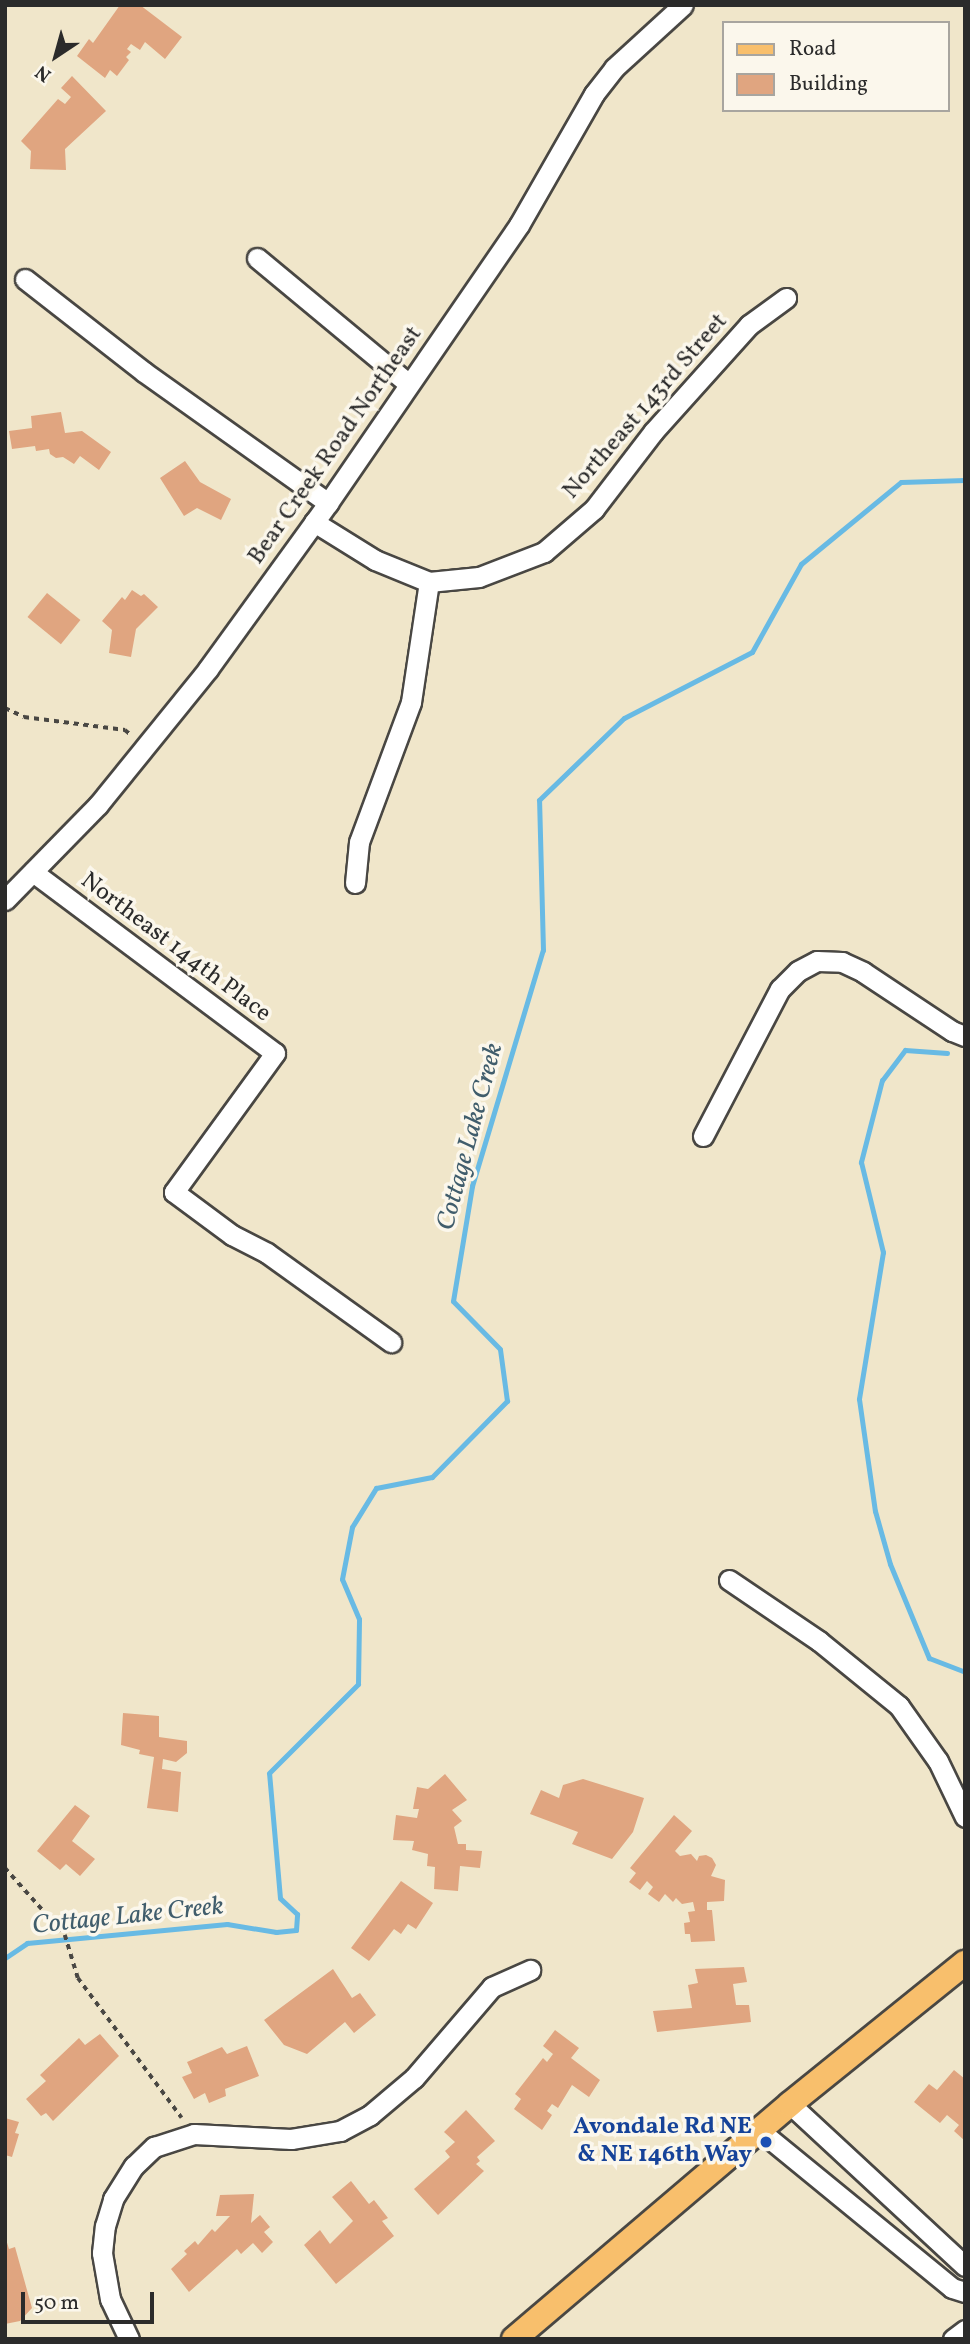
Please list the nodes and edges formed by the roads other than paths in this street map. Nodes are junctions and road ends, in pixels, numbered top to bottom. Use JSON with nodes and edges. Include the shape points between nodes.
{"nodes":[{"id":1,"x":683,"y":5,"type":"edge"},
{"id":2,"x":257,"y":258,"type":"dead end"},
{"id":3,"x":25,"y":279,"type":"dead end"},
{"id":4,"x":786,"y":298,"type":"dead end"},
{"id":5,"x":409,"y":384,"type":"junction"},
{"id":6,"x":328,"y":503,"type":"junction"},
{"id":7,"x":314,"y":522,"type":"junction"},
{"id":8,"x":429,"y":582,"type":"junction"},
{"id":9,"x":33,"y":872,"type":"junction"},
{"id":10,"x":355,"y":883,"type":"dead end"},
{"id":11,"x":5,"y":900,"type":"edge"},
{"id":12,"x":965,"y":1036,"type":"edge"},
{"id":13,"x":703,"y":1136,"type":"dead end"},
{"id":14,"x":391,"y":1342,"type":"dead end"},
{"id":15,"x":729,"y":1580,"type":"dead end"},
{"id":16,"x":965,"y":1817,"type":"edge"},
{"id":17,"x":965,"y":1963,"type":"edge"},
{"id":18,"x":530,"y":1970,"type":"dead end"},
{"id":19,"x":790,"y":2104,"type":"junction"},
{"id":20,"x":760,"y":2130,"type":"junction"},
{"id":21,"x":965,"y":2266,"type":"edge"},
{"id":22,"x":965,"y":2292,"type":"edge"},
{"id":23,"x":965,"y":2330,"type":"edge"},
{"id":24,"x":129,"y":2339,"type":"edge"},
{"id":25,"x":514,"y":2339,"type":"edge"},
{"id":26,"x":953,"y":2339,"type":"edge"}],
"edges":[{"from":1,"to":5,"type":"street","name":"Bear Creek Road Northeast","via":[[614,68],[594,94],[519,225]]},
{"from":2,"to":5,"type":"street"},
{"from":3,"to":6,"type":"street","via":[[148,375]]},
{"from":4,"to":8,"type":"street","name":"Northeast 143rd Street","via":[[749,325],[653,432],[594,509],[544,552],[479,577]]},
{"from":5,"to":6,"type":"street","name":"Bear Creek Road Northeast"},
{"from":6,"to":7,"type":"street","name":"Bear Creek Road Northeast"},
{"from":7,"to":8,"type":"street","name":"Northeast 143rd Street","via":[[375,560]]},
{"from":7,"to":9,"type":"street","name":"Bear Creek Road Northeast","via":[[146,748]]},
{"from":8,"to":10,"type":"street","via":[[411,702],[359,842]]},
{"from":9,"to":11,"type":"street","name":"Bear Creek Road Northeast"},
{"from":9,"to":14,"type":"street","name":"Northeast 144th Place","via":[[275,1053],[174,1192]]},
{"from":12,"to":13,"type":"street","via":[[863,972],[842,962],[817,961],[797,971],[779,989]]},
{"from":15,"to":16,"type":"street","via":[[819,1642],[899,1706],[938,1761]]},
{"from":17,"to":19,"type":"main road"},
{"from":18,"to":24,"type":"street","via":[[492,1987],[414,2078],[369,2115],[340,2131],[291,2139],[194,2134],[154,2147],[134,2166],[113,2199],[105,2226],[102,2253],[110,2299]]},
{"from":19,"to":20,"type":"main road"},
{"from":19,"to":21,"type":"street"},
{"from":20,"to":22,"type":"street","via":[[952,2288]]},
{"from":20,"to":25,"type":"main road"},
{"from":23,"to":26,"type":"street"}]}
